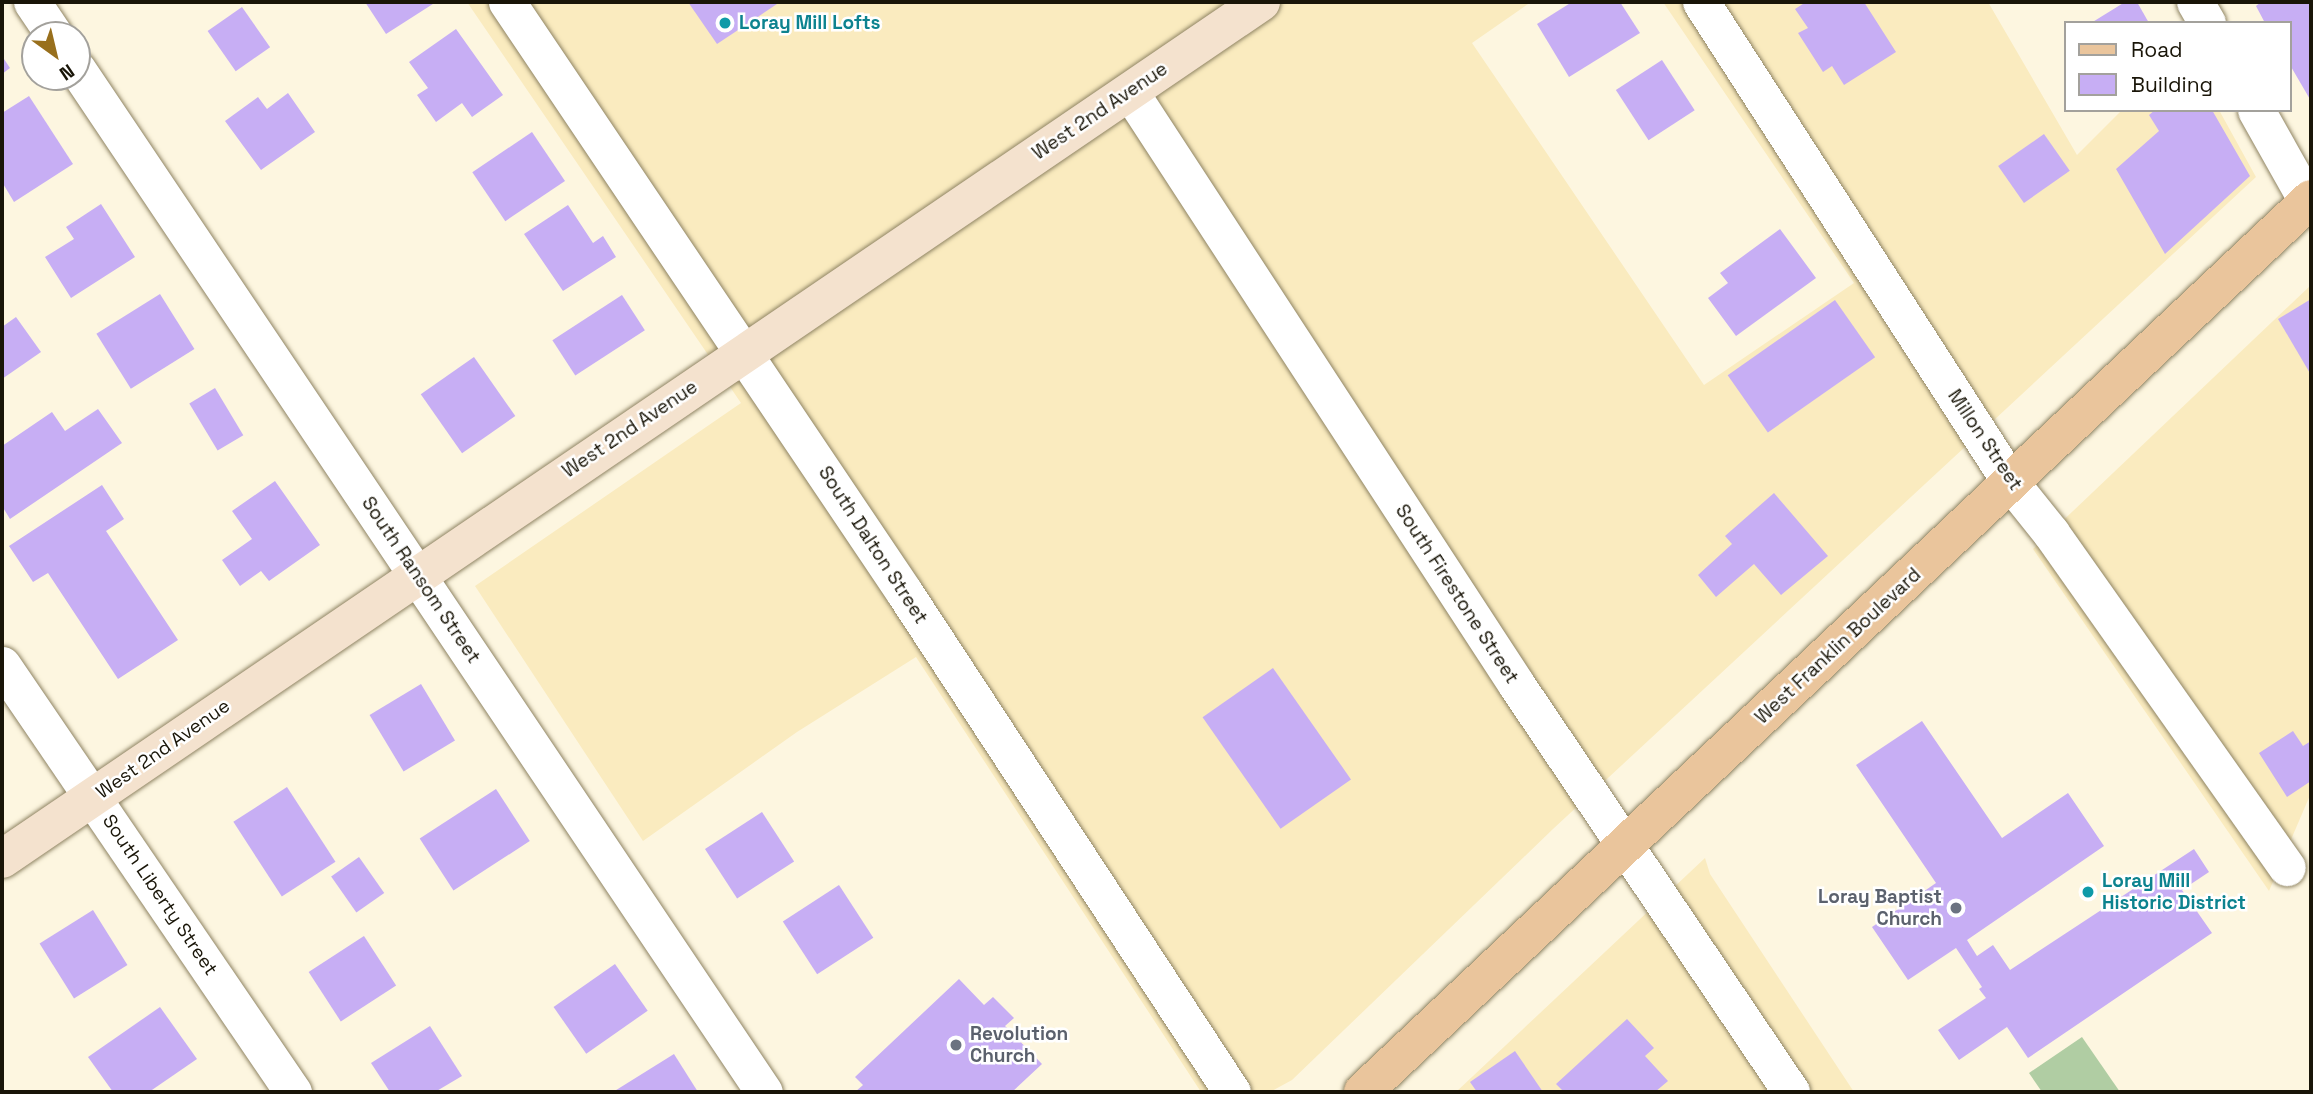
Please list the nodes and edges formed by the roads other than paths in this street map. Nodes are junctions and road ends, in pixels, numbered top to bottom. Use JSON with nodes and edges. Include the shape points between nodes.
{"nodes":[{"id":1,"x":32,"y":2,"type":"edge"},
{"id":2,"x":507,"y":2,"type":"edge"},
{"id":3,"x":1261,"y":2,"type":"edge"},
{"id":4,"x":1701,"y":2,"type":"edge"},
{"id":5,"x":2195,"y":2,"type":"edge"},
{"id":6,"x":45,"y":21,"type":"edge"},
{"id":7,"x":2206,"y":21,"type":"edge"},
{"id":8,"x":91,"y":90,"type":"edge"},
{"id":9,"x":1130,"y":92,"type":"junction"},
{"id":10,"x":2257,"y":112,"type":"edge"},
{"id":11,"x":2310,"y":203,"type":"edge"},
{"id":12,"x":744,"y":351,"type":"junction"},
{"id":13,"x":2011,"y":483,"type":"junction"},
{"id":14,"x":417,"y":574,"type":"junction"},
{"id":15,"x":2,"y":665,"type":"edge"},
{"id":16,"x":94,"y":796,"type":"junction"},
{"id":17,"x":1624,"y":845,"type":"junction"},
{"id":18,"x":2,"y":859,"type":"edge"},
{"id":19,"x":2287,"y":867,"type":"dead end"},
{"id":20,"x":293,"y":1092,"type":"edge"},
{"id":21,"x":764,"y":1092,"type":"edge"},
{"id":22,"x":1232,"y":1092,"type":"edge"},
{"id":23,"x":1363,"y":1092,"type":"edge"},
{"id":24,"x":1791,"y":1092,"type":"edge"}],
"edges":[{"from":1,"to":6,"type":"street"},
{"from":2,"to":12,"type":"street","name":"South Dalton Street"},
{"from":3,"to":9,"type":"street","name":"West 2nd Avenue"},
{"from":4,"to":13,"type":"street","name":"Millon Street"},
{"from":5,"to":7,"type":"street"},
{"from":8,"to":14,"type":"street","name":"South Ransom Street"},
{"from":9,"to":12,"type":"street","name":"West 2nd Avenue"},
{"from":9,"to":17,"type":"street","name":"South Firestone Street"},
{"from":10,"to":11,"type":"street"},
{"from":11,"to":13,"type":"main road","name":"West Franklin Boulevard"},
{"from":12,"to":14,"type":"street","name":"West 2nd Avenue"},
{"from":12,"to":22,"type":"street","name":"South Dalton Street"},
{"from":13,"to":17,"type":"main road","name":"West Franklin Boulevard"},
{"from":13,"to":19,"type":"street","name":"Millon Street"},
{"from":14,"to":16,"type":"street","name":"West 2nd Avenue"},
{"from":14,"to":21,"type":"street","name":"South Ransom Street"},
{"from":15,"to":16,"type":"street","name":"South Liberty Street"},
{"from":16,"to":18,"type":"street","name":"West 2nd Avenue"},
{"from":16,"to":20,"type":"street","name":"South Liberty Street"},
{"from":17,"to":23,"type":"main road","name":"West Franklin Boulevard"},
{"from":17,"to":24,"type":"street","name":"South Firestone Street"}]}
